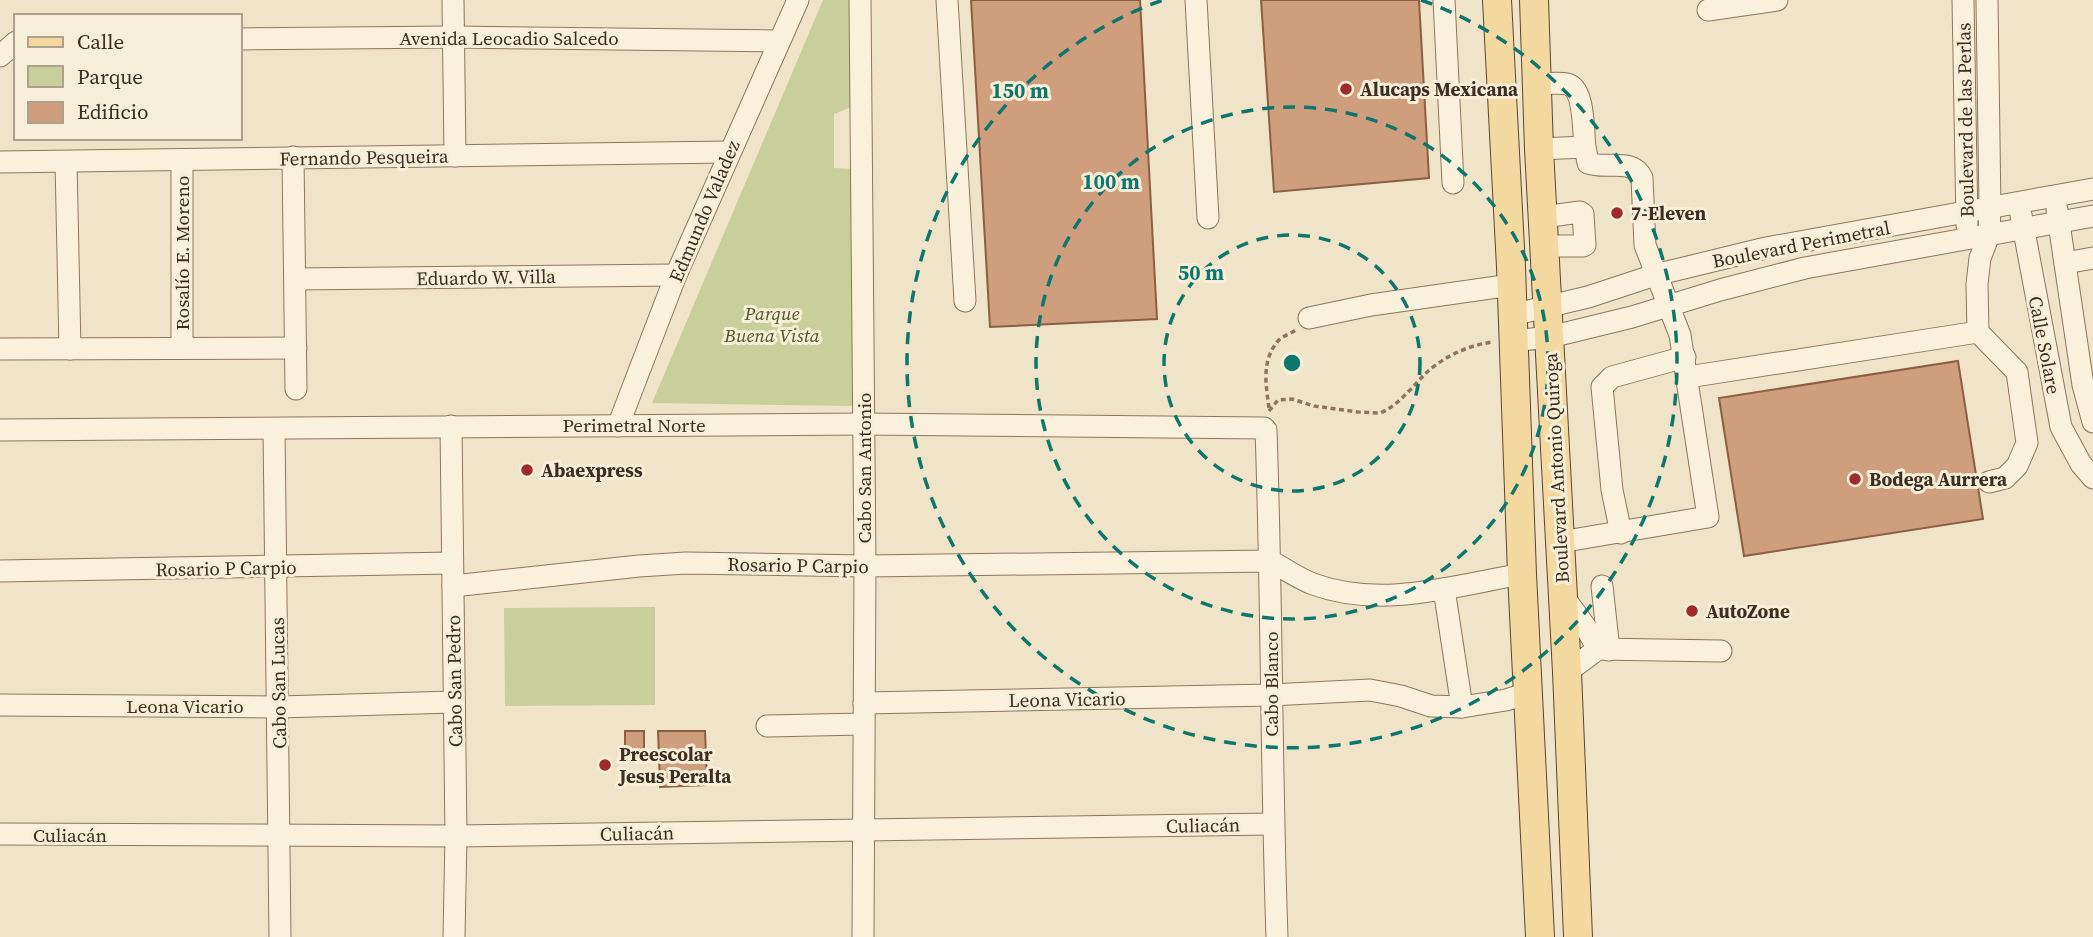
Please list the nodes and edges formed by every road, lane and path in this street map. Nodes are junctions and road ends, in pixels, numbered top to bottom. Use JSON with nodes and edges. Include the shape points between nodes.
{"nodes":[{"id":1,"x":453,"y":0,"type":"edge"},
{"id":2,"x":798,"y":0,"type":"edge"},
{"id":3,"x":859,"y":0,"type":"edge"},
{"id":4,"x":947,"y":0,"type":"edge"},
{"id":5,"x":1196,"y":0,"type":"edge"},
{"id":6,"x":1444,"y":0,"type":"edge"},
{"id":7,"x":1497,"y":0,"type":"edge"},
{"id":8,"x":1534,"y":0,"type":"edge"},
{"id":9,"x":1777,"y":0,"type":"edge"},
{"id":10,"x":1964,"y":0,"type":"edge"},
{"id":11,"x":1987,"y":0,"type":"edge"},
{"id":12,"x":1709,"y":10,"type":"dead end"},
{"id":13,"x":452,"y":37,"type":"junction"},
{"id":14,"x":242,"y":39,"type":"edge"},
{"id":15,"x":778,"y":41,"type":"junction"},
{"id":16,"x":14,"y":44,"type":"edge"},
{"id":17,"x":0,"y":56,"type":"edge"},
{"id":18,"x":1963,"y":56,"type":"junction"},
{"id":19,"x":1987,"y":57,"type":"junction"},
{"id":20,"x":1538,"y":84,"type":"junction"},
{"id":21,"x":1585,"y":147,"type":"junction"},
{"id":22,"x":1539,"y":149,"type":"junction"},
{"id":23,"x":728,"y":152,"type":"junction"},
{"id":24,"x":455,"y":156,"type":"junction"},
{"id":25,"x":293,"y":157,"type":"junction"},
{"id":26,"x":182,"y":160,"type":"junction"},
{"id":27,"x":0,"y":162,"type":"edge"},
{"id":28,"x":66,"y":162,"type":"junction"},
{"id":29,"x":1453,"y":183,"type":"dead end"},
{"id":30,"x":2093,"y":189,"type":"edge"},
{"id":31,"x":2054,"y":197,"type":"junction"},
{"id":32,"x":2019,"y":203,"type":"junction"},
{"id":33,"x":1990,"y":208,"type":"junction"},
{"id":34,"x":1966,"y":212,"type":"junction"},
{"id":35,"x":2093,"y":216,"type":"edge"},
{"id":36,"x":1543,"y":217,"type":"junction"},
{"id":37,"x":1208,"y":218,"type":"dead end"},
{"id":38,"x":2059,"y":222,"type":"junction"},
{"id":39,"x":2023,"y":229,"type":"junction"},
{"id":40,"x":1989,"y":235,"type":"junction"},
{"id":41,"x":1967,"y":239,"type":"junction"},
{"id":42,"x":1545,"y":246,"type":"junction"},
{"id":43,"x":1980,"y":258,"type":"junction"},
{"id":44,"x":2093,"y":258,"type":"edge"},
{"id":45,"x":2064,"y":263,"type":"junction"},
{"id":46,"x":676,"y":275,"type":"junction"},
{"id":47,"x":1655,"y":275,"type":"junction"},
{"id":48,"x":296,"y":279,"type":"junction"},
{"id":49,"x":1511,"y":285,"type":"junction"},
{"id":50,"x":965,"y":301,"type":"dead end"},
{"id":51,"x":1669,"y":306,"type":"junction"},
{"id":52,"x":1547,"y":308,"type":"junction"},
{"id":53,"x":1308,"y":318,"type":"joint"},
{"id":54,"x":1512,"y":328,"type":"junction"},
{"id":55,"x":1979,"y":332,"type":"junction"},
{"id":56,"x":2074,"y":332,"type":"junction"},
{"id":57,"x":1550,"y":337,"type":"junction"},
{"id":58,"x":2044,"y":338,"type":"junction"},
{"id":59,"x":182,"y":347,"type":"junction"},
{"id":60,"x":70,"y":348,"type":"junction"},
{"id":61,"x":296,"y":348,"type":"junction"},
{"id":62,"x":0,"y":349,"type":"edge"},
{"id":63,"x":1686,"y":367,"type":"junction"},
{"id":64,"x":2088,"y":384,"type":"edge"},
{"id":65,"x":296,"y":389,"type":"dead end"},
{"id":66,"x":1268,"y":420,"type":"junction"},
{"id":67,"x":2093,"y":422,"type":"edge"},
{"id":68,"x":863,"y":424,"type":"junction"},
{"id":69,"x":451,"y":426,"type":"junction"},
{"id":70,"x":618,"y":426,"type":"junction"},
{"id":71,"x":274,"y":429,"type":"junction"},
{"id":72,"x":0,"y":430,"type":"edge"},
{"id":73,"x":2093,"y":434,"type":"edge"},
{"id":74,"x":2068,"y":444,"type":"junction"},
{"id":75,"x":2093,"y":478,"type":"edge"},
{"id":76,"x":1989,"y":482,"type":"dead end"},
{"id":77,"x":1621,"y":533,"type":"junction"},
{"id":78,"x":1560,"y":542,"type":"junction"},
{"id":79,"x":1270,"y":561,"type":"junction"},
{"id":80,"x":452,"y":563,"type":"junction"},
{"id":81,"x":865,"y":566,"type":"junction"},
{"id":82,"x":275,"y":567,"type":"junction"},
{"id":83,"x":0,"y":571,"type":"edge"},
{"id":84,"x":1522,"y":574,"type":"junction"},
{"id":85,"x":453,"y":586,"type":"junction"},
{"id":86,"x":1602,"y":586,"type":"dead end"},
{"id":87,"x":1444,"y":589,"type":"junction"},
{"id":88,"x":1563,"y":596,"type":"junction"},
{"id":89,"x":1603,"y":650,"type":"junction"},
{"id":90,"x":1721,"y":651,"type":"dead end"},
{"id":91,"x":1567,"y":672,"type":"junction"},
{"id":92,"x":1528,"y":694,"type":"junction"},
{"id":93,"x":1270,"y":695,"type":"junction"},
{"id":94,"x":454,"y":702,"type":"junction"},
{"id":95,"x":0,"y":705,"type":"edge"},
{"id":96,"x":279,"y":707,"type":"junction"},
{"id":97,"x":1462,"y":707,"type":"junction"},
{"id":98,"x":863,"y":713,"type":"junction"},
{"id":99,"x":766,"y":726,"type":"dead end"},
{"id":100,"x":1273,"y":824,"type":"junction"},
{"id":101,"x":862,"y":830,"type":"junction"},
{"id":102,"x":0,"y":834,"type":"edge"},
{"id":103,"x":280,"y":836,"type":"junction"},
{"id":104,"x":456,"y":836,"type":"junction"},
{"id":105,"x":280,"y":937,"type":"edge"},
{"id":106,"x":454,"y":937,"type":"edge"},
{"id":107,"x":863,"y":937,"type":"edge"},
{"id":108,"x":1276,"y":937,"type":"edge"},
{"id":109,"x":1541,"y":937,"type":"edge"},
{"id":110,"x":1578,"y":937,"type":"edge"}],
"edges":[{"from":1,"to":13,"type":"street"},
{"from":2,"to":15,"type":"street","name":"Edmundo Valadez"},
{"from":3,"to":68,"type":"street","name":"Cabo San Antonio"},
{"from":4,"to":50,"type":"street"},
{"from":5,"to":37,"type":"street"},
{"from":6,"to":29,"type":"street"},
{"from":7,"to":49,"type":"main road","name":"Boulevard Antonio Quiroga"},
{"from":8,"to":20,"type":"main road","name":"Boulevard Antonio Quiroga"},
{"from":9,"to":12,"type":"street"},
{"from":10,"to":18,"type":"street","name":"Boulevard de las Perlas"},
{"from":11,"to":19,"type":"street","name":"Boulevard de las Perlas"},
{"from":13,"to":14,"type":"street","name":"Avenida Leocadio Salcedo"},
{"from":13,"to":15,"type":"street","name":"Avenida Leocadio Salcedo"},
{"from":13,"to":24,"type":"street"},
{"from":15,"to":23,"type":"street","name":"Edmundo Valadez"},
{"from":16,"to":17,"type":"street"},
{"from":18,"to":19,"type":"street"},
{"from":18,"to":34,"type":"street","name":"Boulevard de las Perlas"},
{"from":19,"to":33,"type":"street","name":"Boulevard de las Perlas"},
{"from":20,"to":21,"type":"street","via":[[1575,88]]},
{"from":20,"to":22,"type":"main road","name":"Boulevard Antonio Quiroga"},
{"from":21,"to":22,"type":"street"},
{"from":21,"to":47,"type":"street","via":[[1588,163],[1633,166],[1639,171],[1645,245]]},
{"from":22,"to":36,"type":"main road","name":"Boulevard Antonio Quiroga"},
{"from":23,"to":24,"type":"street","name":"Fernando Pesqueira"},
{"from":23,"to":46,"type":"street","name":"Edmundo Valadez"},
{"from":24,"to":25,"type":"street","name":"Fernando Pesqueira"},
{"from":25,"to":26,"type":"street","name":"Fernando Pesqueira"},
{"from":25,"to":48,"type":"street"},
{"from":26,"to":28,"type":"street","name":"Fernando Pesqueira"},
{"from":26,"to":59,"type":"street","name":"Rosalío E. Moreno"},
{"from":27,"to":28,"type":"street","name":"Fernando Pesqueira"},
{"from":28,"to":60,"type":"street"},
{"from":30,"to":31,"type":"street","name":"Boulevard Perimetral"},
{"from":31,"to":32,"type":"street","name":"Boulevard Perimetral"},
{"from":31,"to":38,"type":"street","name":"Calle Solare"},
{"from":32,"to":33,"type":"street","name":"Boulevard Perimetral"},
{"from":32,"to":39,"type":"street","name":"Calle Solare"},
{"from":33,"to":34,"type":"street","name":"Boulevard Perimetral"},
{"from":33,"to":40,"type":"street","name":"Boulevard de las Perlas"},
{"from":34,"to":41,"type":"street","name":"Boulevard de las Perlas"},
{"from":34,"to":47,"type":"street","name":"Boulevard Perimetral","via":[[1766,248]]},
{"from":35,"to":38,"type":"street","name":"Boulevard Perimetral"},
{"from":36,"to":42,"type":"main road","name":"Boulevard Antonio Quiroga"},
{"from":36,"to":42,"type":"street","via":[[1583,214],[1583,247]]},
{"from":38,"to":39,"type":"street","name":"Boulevard Perimetral"},
{"from":38,"to":45,"type":"street","name":"Calle Solare"},
{"from":39,"to":40,"type":"street","name":"Boulevard Perimetral"},
{"from":39,"to":58,"type":"street","name":"Calle Solare"},
{"from":40,"to":41,"type":"street","name":"Boulevard Perimetral"},
{"from":40,"to":43,"type":"street","name":"Boulevard de las Perlas"},
{"from":41,"to":43,"type":"street"},
{"from":41,"to":51,"type":"street","name":"Boulevard Perimetral","via":[[1805,268]]},
{"from":42,"to":52,"type":"main road","name":"Boulevard Antonio Quiroga"},
{"from":43,"to":55,"type":"street","name":"Boulevard de las Perlas"},
{"from":44,"to":45,"type":"street"},
{"from":45,"to":56,"type":"street","name":"Calle Solare"},
{"from":46,"to":48,"type":"street","name":"Eduardo W. Villa"},
{"from":46,"to":70,"type":"street","name":"Edmundo Valadez"},
{"from":47,"to":51,"type":"street"},
{"from":47,"to":52,"type":"street","name":"Boulevard Perimetral"},
{"from":48,"to":61,"type":"street"},
{"from":49,"to":53,"type":"street"},
{"from":49,"to":54,"type":"main road","name":"Boulevard Antonio Quiroga"},
{"from":51,"to":57,"type":"street","name":"Boulevard Perimetral"},
{"from":51,"to":63,"type":"street"},
{"from":52,"to":54,"type":"street","name":"Boulevard Perimetral"},
{"from":52,"to":57,"type":"main road","name":"Boulevard Antonio Quiroga"},
{"from":53,"to":66,"type":"path","via":[[1279,339],[1269,356],[1265,373]]},
{"from":54,"to":57,"type":"street","name":"Boulevard Perimetral"},
{"from":54,"to":66,"type":"path","via":[[1491,342],[1468,346],[1428,371],[1380,413],[1292,399],[1278,400]]},
{"from":54,"to":84,"type":"main road","name":"Boulevard Antonio Quiroga"},
{"from":55,"to":63,"type":"street"},
{"from":55,"to":76,"type":"street","via":[[2017,372],[2027,443],[2017,466],[2005,478]]},
{"from":56,"to":58,"type":"street"},
{"from":56,"to":64,"type":"street","name":"Calle Solare"},
{"from":57,"to":78,"type":"main road","name":"Boulevard Antonio Quiroga"},
{"from":58,"to":74,"type":"street","name":"Calle Solare"},
{"from":59,"to":60,"type":"street"},
{"from":59,"to":61,"type":"street"},
{"from":60,"to":62,"type":"street"},
{"from":61,"to":65,"type":"street"},
{"from":63,"to":77,"type":"street","via":[[1612,377],[1602,387]]},
{"from":63,"to":77,"type":"street","via":[[1707,519]]},
{"from":64,"to":67,"type":"street","name":"Calle Solare"},
{"from":66,"to":68,"type":"street","name":"Perimetral Norte","via":[[1264,428]]},
{"from":66,"to":79,"type":"street","name":"Cabo Blanco"},
{"from":68,"to":70,"type":"street","name":"Perimetral Norte"},
{"from":68,"to":81,"type":"street","name":"Cabo San Antonio"},
{"from":69,"to":70,"type":"street","name":"Perimetral Norte"},
{"from":69,"to":71,"type":"street","name":"Perimetral Norte"},
{"from":69,"to":80,"type":"street","name":"Cabo San Pedro"},
{"from":71,"to":72,"type":"street","name":"Perimetral Norte"},
{"from":71,"to":82,"type":"street","name":"Cabo San Lucas"},
{"from":73,"to":74,"type":"street"},
{"from":74,"to":75,"type":"street","name":"Calle Solare"},
{"from":77,"to":78,"type":"street"},
{"from":78,"to":88,"type":"main road","name":"Boulevard Antonio Quiroga"},
{"from":79,"to":81,"type":"street","name":"Rosario P Carpio"},
{"from":79,"to":87,"type":"street","via":[[1311,583],[1358,594]]},
{"from":79,"to":93,"type":"street","name":"Cabo Blanco"},
{"from":80,"to":82,"type":"street","name":"Rosario P Carpio"},
{"from":80,"to":85,"type":"street","name":"Cabo San Pedro"},
{"from":81,"to":85,"type":"street","name":"Rosario P Carpio","via":[[660,564]]},
{"from":81,"to":98,"type":"street","name":"Cabo San Antonio"},
{"from":82,"to":83,"type":"street","name":"Rosario P Carpio"},
{"from":82,"to":96,"type":"street","name":"Cabo San Lucas"},
{"from":84,"to":87,"type":"street"},
{"from":84,"to":92,"type":"main road","name":"Boulevard Antonio Quiroga"},
{"from":85,"to":94,"type":"street","name":"Cabo San Pedro"},
{"from":86,"to":89,"type":"street"},
{"from":87,"to":97,"type":"street"},
{"from":88,"to":89,"type":"street"},
{"from":88,"to":91,"type":"main road","name":"Boulevard Antonio Quiroga"},
{"from":89,"to":90,"type":"street"},
{"from":89,"to":91,"type":"street"},
{"from":91,"to":110,"type":"main road","name":"Boulevard Antonio Quiroga"},
{"from":92,"to":97,"type":"street","name":"Leona Vicario"},
{"from":92,"to":109,"type":"main road","name":"Boulevard Antonio Quiroga"},
{"from":93,"to":97,"type":"street","name":"Leona Vicario","via":[[1370,690],[1431,706]]},
{"from":93,"to":98,"type":"street","name":"Leona Vicario"},
{"from":93,"to":100,"type":"street","name":"Cabo Blanco"},
{"from":94,"to":96,"type":"street","name":"Leona Vicario"},
{"from":94,"to":104,"type":"street","name":"Cabo San Pedro"},
{"from":95,"to":96,"type":"street","name":"Leona Vicario"},
{"from":96,"to":103,"type":"street","name":"Cabo San Lucas"},
{"from":98,"to":99,"type":"street","name":"Leona Vicario"},
{"from":98,"to":101,"type":"street","name":"Cabo San Antonio"},
{"from":100,"to":101,"type":"street","name":"Culiacán"},
{"from":100,"to":108,"type":"street","name":"Cabo Blanco"},
{"from":101,"to":104,"type":"street","name":"Culiacán"},
{"from":101,"to":107,"type":"street","name":"Cabo San Antonio"},
{"from":102,"to":103,"type":"street","name":"Culiacán"},
{"from":103,"to":104,"type":"street","name":"Culiacán"},
{"from":103,"to":105,"type":"street","name":"Cabo San Lucas"},
{"from":104,"to":106,"type":"street","name":"Cabo San Pedro"}]}
